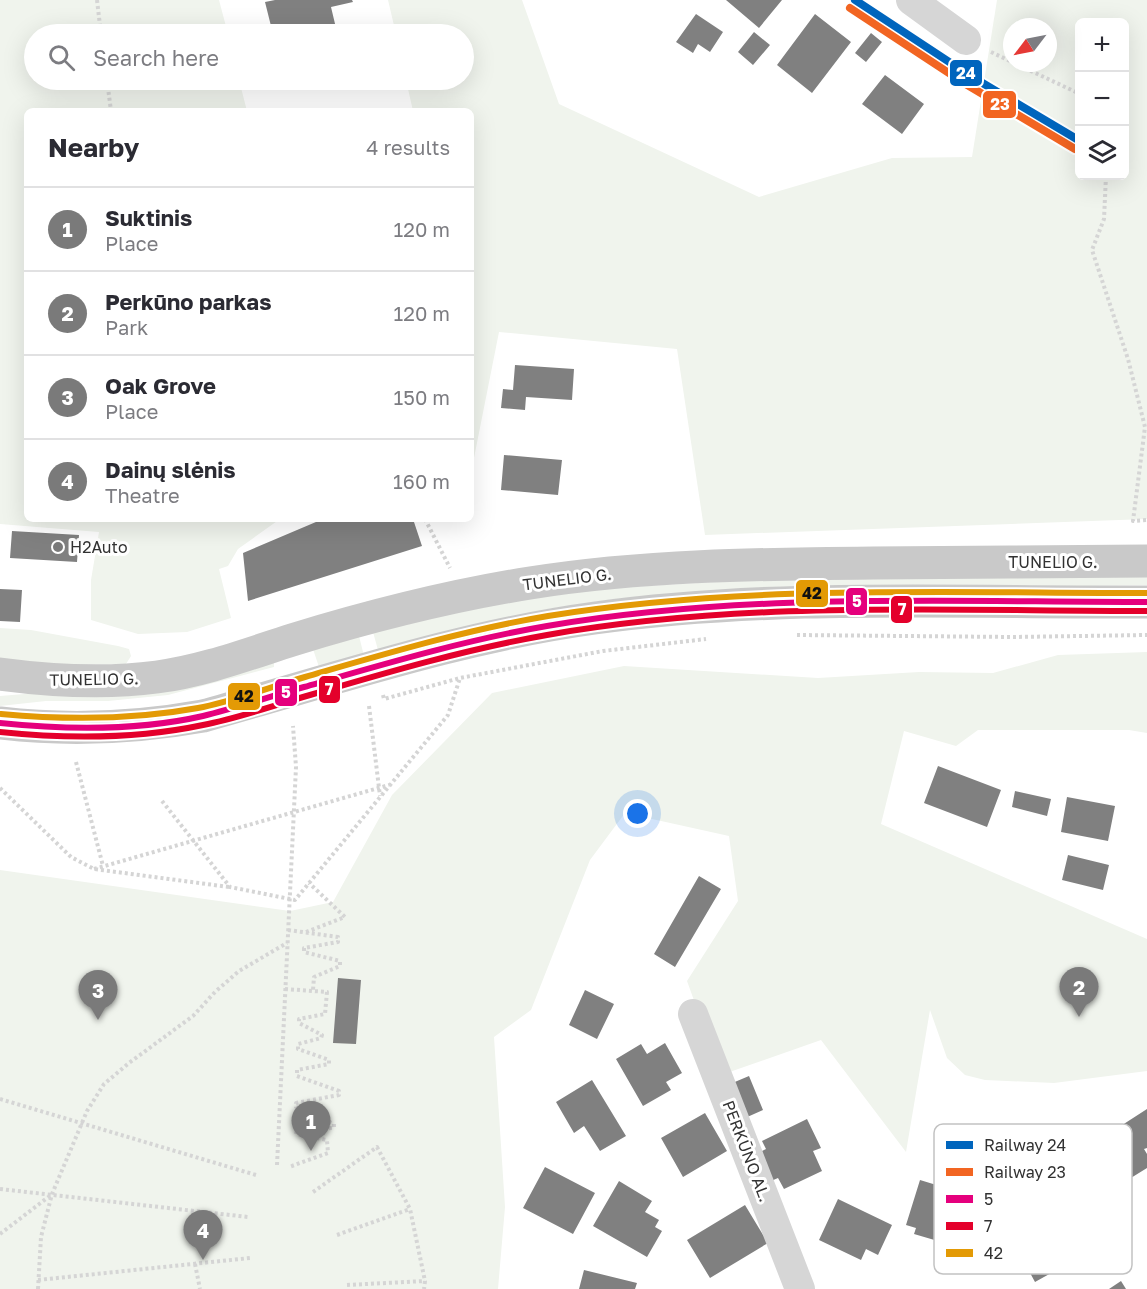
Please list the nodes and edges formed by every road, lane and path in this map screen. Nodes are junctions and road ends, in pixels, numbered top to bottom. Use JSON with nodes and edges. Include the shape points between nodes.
{"nodes":[{"id":1,"x":97,"y":0,"type":"edge"},
{"id":2,"x":910,"y":0,"type":"edge"},
{"id":3,"x":101,"y":24,"type":"edge"},
{"id":4,"x":966,"y":40,"type":"dead end"},
{"id":5,"x":1033,"y":72,"type":"edge"},
{"id":6,"x":108,"y":90,"type":"edge"},
{"id":7,"x":1075,"y":92,"type":"edge"},
{"id":8,"x":111,"y":108,"type":"edge"},
{"id":9,"x":1106,"y":180,"type":"edge"},
{"id":10,"x":1147,"y":520,"type":"edge"},
{"id":11,"x":426,"y":522,"type":"edge"},
{"id":12,"x":1147,"y":561,"type":"edge"},
{"id":13,"x":463,"y":595,"type":"junction"},
{"id":14,"x":1147,"y":602,"type":"edge"},
{"id":15,"x":794,"y":635,"type":"dead end"},
{"id":16,"x":1147,"y":635,"type":"edge"},
{"id":17,"x":714,"y":638,"type":"dead end"},
{"id":18,"x":290,"y":640,"type":"junction"},
{"id":19,"x":0,"y":674,"type":"edge"},
{"id":20,"x":460,"y":678,"type":"junction"},
{"id":21,"x":305,"y":688,"type":"junction"},
{"id":22,"x":384,"y":699,"type":"dead end"},
{"id":23,"x":369,"y":706,"type":"dead end"},
{"id":24,"x":0,"y":723,"type":"edge"},
{"id":25,"x":293,"y":726,"type":"dead end"},
{"id":26,"x":76,"y":762,"type":"dead end"},
{"id":27,"x":390,"y":784,"type":"junction"},
{"id":28,"x":379,"y":787,"type":"junction"},
{"id":29,"x":0,"y":788,"type":"edge"},
{"id":30,"x":380,"y":796,"type":"junction"},
{"id":31,"x":162,"y":801,"type":"dead end"},
{"id":32,"x":293,"y":812,"type":"junction"},
{"id":33,"x":193,"y":841,"type":"junction"},
{"id":34,"x":103,"y":869,"type":"junction"},
{"id":35,"x":309,"y":883,"type":"junction"},
{"id":36,"x":230,"y":887,"type":"junction"},
{"id":37,"x":289,"y":899,"type":"junction"},
{"id":38,"x":288,"y":930,"type":"junction"},
{"id":39,"x":304,"y":932,"type":"junction"},
{"id":40,"x":287,"y":943,"type":"junction"},
{"id":41,"x":285,"y":988,"type":"junction"},
{"id":42,"x":313,"y":990,"type":"junction"},
{"id":43,"x":693,"y":1014,"type":"dead end"},
{"id":44,"x":0,"y":1099,"type":"edge"},
{"id":45,"x":82,"y":1123,"type":"junction"},
{"id":46,"x":277,"y":1165,"type":"dead end"},
{"id":47,"x":289,"y":1167,"type":"dead end"},
{"id":48,"x":256,"y":1174,"type":"dead end"},
{"id":49,"x":0,"y":1189,"type":"edge"},
{"id":50,"x":313,"y":1192,"type":"dead end"},
{"id":51,"x":52,"y":1194,"type":"junction"},
{"id":52,"x":410,"y":1209,"type":"junction"},
{"id":53,"x":248,"y":1217,"type":"dead end"},
{"id":54,"x":0,"y":1234,"type":"edge"},
{"id":55,"x":337,"y":1235,"type":"dead end"},
{"id":56,"x":250,"y":1258,"type":"dead end"},
{"id":57,"x":195,"y":1264,"type":"junction"},
{"id":58,"x":38,"y":1280,"type":"junction"},
{"id":59,"x":425,"y":1281,"type":"junction"},
{"id":60,"x":347,"y":1285,"type":"dead end"},
{"id":61,"x":38,"y":1289,"type":"edge"},
{"id":62,"x":200,"y":1289,"type":"edge"},
{"id":63,"x":424,"y":1289,"type":"edge"},
{"id":64,"x":800,"y":1289,"type":"edge"}],
"edges":[{"from":1,"to":3,"type":"path"},
{"from":2,"to":4,"type":"street"},
{"from":5,"to":7,"type":"path"},
{"from":6,"to":8,"type":"path"},
{"from":9,"to":10,"type":"path","via":[[1104,219],[1092,250],[1128,359],[1145,427],[1133,521]]},
{"from":11,"to":13,"type":"path"},
{"from":12,"to":13,"type":"main road","name":"TUNELIO G.","via":[[761,564],[632,571]]},
{"from":13,"to":18,"type":"main road","name":"TUNELIO G."},
{"from":14,"to":21,"type":"main road","via":[[794,602],[678,608],[592,618],[483,639]]},
{"from":15,"to":16,"type":"path"},
{"from":17,"to":20,"type":"path","via":[[603,651]]},
{"from":18,"to":19,"type":"main road","name":"TUNELIO G.","via":[[161,676],[102,682],[50,681]]},
{"from":18,"to":21,"type":"main road"},
{"from":20,"to":22,"type":"path"},
{"from":20,"to":27,"type":"path","via":[[447,716]]},
{"from":21,"to":24,"type":"main road","via":[[203,716],[157,724],[110,728]]},
{"from":23,"to":28,"type":"path"},
{"from":25,"to":32,"type":"path"},
{"from":26,"to":34,"type":"path"},
{"from":27,"to":28,"type":"path"},
{"from":27,"to":30,"type":"path"},
{"from":28,"to":30,"type":"path"},
{"from":28,"to":32,"type":"path"},
{"from":29,"to":34,"type":"path","via":[[71,857],[93,869]]},
{"from":30,"to":35,"type":"path"},
{"from":31,"to":33,"type":"path"},
{"from":32,"to":33,"type":"path"},
{"from":32,"to":37,"type":"path"},
{"from":33,"to":34,"type":"path"},
{"from":33,"to":36,"type":"path"},
{"from":34,"to":36,"type":"path"},
{"from":35,"to":37,"type":"path","via":[[295,900]]},
{"from":35,"to":39,"type":"path","via":[[345,917]]},
{"from":36,"to":37,"type":"path"},
{"from":37,"to":38,"type":"path"},
{"from":38,"to":39,"type":"path"},
{"from":38,"to":40,"type":"path"},
{"from":39,"to":42,"type":"path","via":[[338,937],[338,942],[304,948],[304,952],[340,960],[340,966],[314,977]]},
{"from":40,"to":41,"type":"path"},
{"from":40,"to":45,"type":"path","via":[[239,971],[192,1016],[104,1084]]},
{"from":41,"to":42,"type":"path"},
{"from":41,"to":46,"type":"path"},
{"from":42,"to":47,"type":"path","via":[[327,992],[325,1014],[299,1019],[299,1023],[322,1035],[298,1044],[298,1049],[329,1060],[329,1064],[297,1070],[297,1076],[339,1090],[339,1095],[296,1103],[296,1107],[334,1124],[334,1128],[297,1130],[296,1134],[327,1140],[328,1152]]},
{"from":43,"to":64,"type":"street","name":"PERKŪNO AL."},
{"from":44,"to":45,"type":"path"},
{"from":45,"to":48,"type":"path"},
{"from":45,"to":51,"type":"path"},
{"from":49,"to":51,"type":"path"},
{"from":50,"to":52,"type":"path","via":[[377,1147]]},
{"from":51,"to":53,"type":"path"},
{"from":51,"to":54,"type":"path"},
{"from":51,"to":58,"type":"path","via":[[41,1237]]},
{"from":52,"to":55,"type":"path"},
{"from":52,"to":59,"type":"path"},
{"from":56,"to":57,"type":"path"},
{"from":57,"to":58,"type":"path"},
{"from":57,"to":62,"type":"path"},
{"from":58,"to":61,"type":"path"},
{"from":59,"to":60,"type":"path"},
{"from":59,"to":63,"type":"path"}]}
